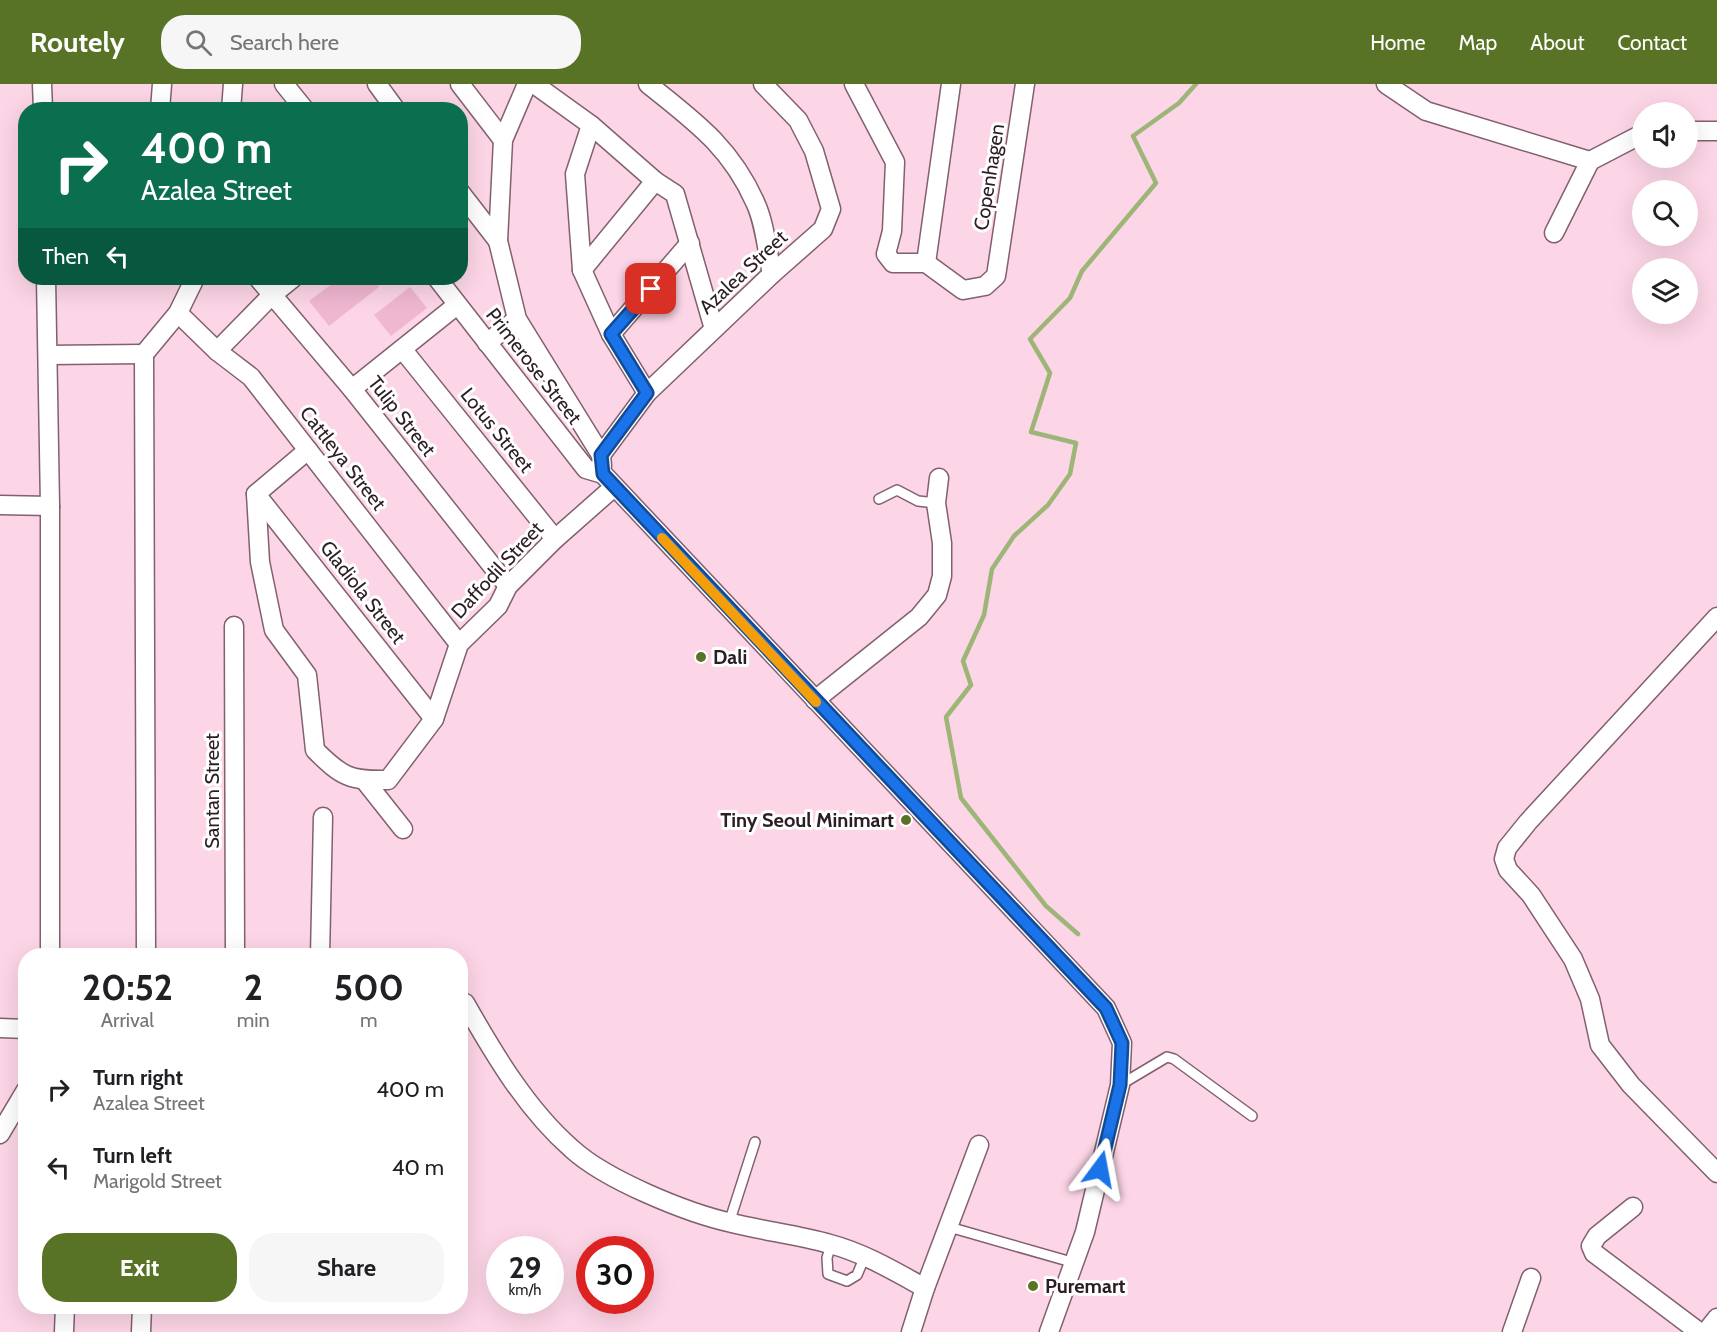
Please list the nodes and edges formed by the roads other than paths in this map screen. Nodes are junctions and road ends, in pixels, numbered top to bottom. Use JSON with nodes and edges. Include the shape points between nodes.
{"nodes":[{"id":1,"x":42,"y":84,"type":"edge"},
{"id":2,"x":162,"y":84,"type":"edge"},
{"id":3,"x":233,"y":84,"type":"edge"},
{"id":4,"x":284,"y":84,"type":"edge"},
{"id":5,"x":377,"y":84,"type":"edge"},
{"id":6,"x":460,"y":84,"type":"edge"},
{"id":7,"x":527,"y":84,"type":"edge"},
{"id":8,"x":534,"y":84,"type":"edge"},
{"id":9,"x":648,"y":84,"type":"edge"},
{"id":10,"x":763,"y":84,"type":"edge"},
{"id":11,"x":854,"y":84,"type":"edge"},
{"id":12,"x":951,"y":84,"type":"edge"},
{"id":13,"x":1025,"y":84,"type":"edge"},
{"id":14,"x":1386,"y":84,"type":"edge"},
{"id":15,"x":43,"y":102,"type":"edge"},
{"id":16,"x":161,"y":102,"type":"edge"},
{"id":17,"x":233,"y":102,"type":"edge"},
{"id":18,"x":298,"y":102,"type":"edge"},
{"id":19,"x":390,"y":102,"type":"edge"},
{"id":20,"x":591,"y":125,"type":"junction"},
{"id":21,"x":1698,"y":131,"type":"edge"},
{"id":22,"x":1717,"y":131,"type":"edge"},
{"id":23,"x":1632,"y":139,"type":"edge"},
{"id":24,"x":503,"y":140,"type":"junction"},
{"id":25,"x":1590,"y":161,"type":"junction"},
{"id":26,"x":655,"y":181,"type":"junction"},
{"id":27,"x":468,"y":202,"type":"edge"},
{"id":28,"x":1554,"y":233,"type":"dead end"},
{"id":29,"x":498,"y":241,"type":"junction"},
{"id":30,"x":690,"y":243,"type":"junction"},
{"id":31,"x":926,"y":263,"type":"junction"},
{"id":32,"x":582,"y":270,"type":"junction"},
{"id":33,"x":772,"y":274,"type":"junction"},
{"id":34,"x":46,"y":285,"type":"edge"},
{"id":35,"x":192,"y":285,"type":"edge"},
{"id":36,"x":264,"y":285,"type":"edge"},
{"id":37,"x":284,"y":285,"type":"edge"},
{"id":38,"x":441,"y":285,"type":"edge"},
{"id":39,"x":272,"y":295,"type":"junction"},
{"id":40,"x":457,"y":305,"type":"junction"},
{"id":41,"x":178,"y":313,"type":"junction"},
{"id":42,"x":517,"y":319,"type":"junction"},
{"id":43,"x":714,"y":329,"type":"junction"},
{"id":44,"x":611,"y":334,"type":"junction"},
{"id":45,"x":487,"y":343,"type":"junction"},
{"id":46,"x":403,"y":350,"type":"junction"},
{"id":47,"x":217,"y":351,"type":"junction"},
{"id":48,"x":144,"y":354,"type":"junction"},
{"id":49,"x":48,"y":355,"type":"junction"},
{"id":50,"x":352,"y":389,"type":"junction"},
{"id":51,"x":647,"y":393,"type":"junction"},
{"id":52,"x":308,"y":450,"type":"junction"},
{"id":53,"x":601,"y":455,"type":"junction"},
{"id":54,"x":939,"y":478,"type":"dead end"},
{"id":55,"x":609,"y":481,"type":"junction"},
{"id":56,"x":256,"y":494,"type":"junction"},
{"id":57,"x":879,"y":499,"type":"dead end"},
{"id":58,"x":936,"y":503,"type":"junction"},
{"id":59,"x":0,"y":505,"type":"edge"},
{"id":60,"x":50,"y":506,"type":"junction"},
{"id":61,"x":555,"y":539,"type":"junction"},
{"id":62,"x":508,"y":586,"type":"junction"},
{"id":63,"x":1717,"y":617,"type":"edge"},
{"id":64,"x":234,"y":626,"type":"dead end"},
{"id":65,"x":459,"y":644,"type":"junction"},
{"id":66,"x":815,"y":700,"type":"junction"},
{"id":67,"x":434,"y":719,"type":"junction"},
{"id":68,"x":365,"y":781,"type":"junction"},
{"id":69,"x":324,"y":817,"type":"dead end"},
{"id":70,"x":403,"y":829,"type":"dead end"},
{"id":71,"x":50,"y":948,"type":"edge"},
{"id":72,"x":146,"y":948,"type":"edge"},
{"id":73,"x":235,"y":948,"type":"edge"},
{"id":74,"x":320,"y":948,"type":"edge"},
{"id":75,"x":468,"y":1008,"type":"edge"},
{"id":76,"x":0,"y":1028,"type":"edge"},
{"id":77,"x":18,"y":1029,"type":"edge"},
{"id":78,"x":1120,"y":1085,"type":"junction"},
{"id":79,"x":18,"y":1104,"type":"edge"},
{"id":80,"x":1252,"y":1116,"type":"dead end"},
{"id":81,"x":0,"y":1134,"type":"edge"},
{"id":82,"x":755,"y":1142,"type":"dead end"},
{"id":83,"x":979,"y":1145,"type":"dead end"},
{"id":84,"x":1717,"y":1173,"type":"edge"},
{"id":85,"x":1634,"y":1207,"type":"dead end"},
{"id":86,"x":729,"y":1223,"type":"junction"},
{"id":87,"x":949,"y":1227,"type":"junction"},
{"id":88,"x":831,"y":1244,"type":"junction"},
{"id":89,"x":865,"y":1256,"type":"junction"},
{"id":90,"x":1075,"y":1263,"type":"junction"},
{"id":91,"x":1531,"y":1278,"type":"dead end"},
{"id":92,"x":925,"y":1288,"type":"junction"},
{"id":93,"x":65,"y":1314,"type":"edge"},
{"id":94,"x":142,"y":1314,"type":"edge"},
{"id":95,"x":1717,"y":1318,"type":"edge"},
{"id":96,"x":64,"y":1332,"type":"edge"},
{"id":97,"x":141,"y":1332,"type":"edge"},
{"id":98,"x":911,"y":1332,"type":"edge"},
{"id":99,"x":1049,"y":1332,"type":"edge"},
{"id":100,"x":1512,"y":1332,"type":"edge"},
{"id":101,"x":1699,"y":1332,"type":"edge"},
{"id":102,"x":1706,"y":1332,"type":"edge"}],
"edges":[{"from":1,"to":15,"type":"street"},
{"from":2,"to":16,"type":"street"},
{"from":3,"to":17,"type":"street"},
{"from":4,"to":18,"type":"street"},
{"from":5,"to":19,"type":"street"},
{"from":6,"to":24,"type":"street"},
{"from":7,"to":24,"type":"street"},
{"from":8,"to":20,"type":"street"},
{"from":9,"to":33,"type":"street","via":[[728,153],[756,204]]},
{"from":10,"to":33,"type":"street","name":"Azalea Street","via":[[798,120],[814,151],[831,210],[823,229]]},
{"from":11,"to":31,"type":"street","via":[[895,162],[892,231],[886,254],[894,263]]},
{"from":12,"to":31,"type":"street"},
{"from":13,"to":31,"type":"street","name":"Copenhagen","via":[[996,276],[985,286],[963,290]]},
{"from":14,"to":25,"type":"street","via":[[1426,111]]},
{"from":20,"to":26,"type":"street"},
{"from":20,"to":32,"type":"street","via":[[575,174]]},
{"from":21,"to":22,"type":"street"},
{"from":23,"to":25,"type":"street"},
{"from":24,"to":29,"type":"street"},
{"from":25,"to":28,"type":"street"},
{"from":26,"to":30,"type":"street","via":[[675,194]]},
{"from":26,"to":32,"type":"street"},
{"from":27,"to":29,"type":"street"},
{"from":29,"to":42,"type":"street"},
{"from":30,"to":43,"type":"street"},
{"from":30,"to":44,"type":"street"},
{"from":32,"to":44,"type":"street"},
{"from":33,"to":43,"type":"street","name":"Azalea Street"},
{"from":34,"to":49,"type":"street"},
{"from":35,"to":41,"type":"street"},
{"from":36,"to":39,"type":"street","name":"Tulip Street"},
{"from":37,"to":39,"type":"street"},
{"from":38,"to":40,"type":"street","name":"Primerose Street"},
{"from":39,"to":47,"type":"street"},
{"from":39,"to":50,"type":"street","name":"Tulip Street"},
{"from":40,"to":45,"type":"street","name":"Primerose Street"},
{"from":40,"to":46,"type":"street"},
{"from":41,"to":47,"type":"street","name":"Cattleya Street"},
{"from":41,"to":48,"type":"street"},
{"from":42,"to":45,"type":"street"},
{"from":42,"to":53,"type":"street"},
{"from":43,"to":51,"type":"street","name":"Azalea Street"},
{"from":44,"to":51,"type":"street"},
{"from":45,"to":55,"type":"street","name":"Primerose Street","via":[[586,469]]},
{"from":46,"to":50,"type":"street"},
{"from":46,"to":61,"type":"street","name":"Lotus Street"},
{"from":47,"to":52,"type":"street","name":"Cattleya Street","via":[[251,377]]},
{"from":48,"to":49,"type":"street"},
{"from":48,"to":72,"type":"street"},
{"from":49,"to":60,"type":"street"},
{"from":50,"to":62,"type":"street","name":"Tulip Street"},
{"from":51,"to":53,"type":"street","name":"Azalea Street"},
{"from":52,"to":56,"type":"street"},
{"from":52,"to":65,"type":"street","name":"Cattleya Street"},
{"from":53,"to":55,"type":"street"},
{"from":54,"to":58,"type":"street"},
{"from":55,"to":61,"type":"street","name":"Daffodil Street"},
{"from":55,"to":66,"type":"street","name":"Primerose Street"},
{"from":56,"to":67,"type":"street","name":"Gladiola Street"},
{"from":56,"to":68,"type":"street","via":[[260,562],[274,630],[307,675],[315,750],[338,773]]},
{"from":57,"to":58,"type":"lane","via":[[897,490],[918,501]]},
{"from":58,"to":66,"type":"street","via":[[942,543],[942,576],[937,596],[919,617]]},
{"from":59,"to":60,"type":"street"},
{"from":60,"to":71,"type":"street"},
{"from":61,"to":62,"type":"street","name":"Daffodil Street"},
{"from":62,"to":65,"type":"street","name":"Daffodil Street","via":[[498,606]]},
{"from":63,"to":84,"type":"street","via":[[1528,822],[1507,848],[1504,859],[1573,959],[1590,999],[1600,1045],[1631,1085]]},
{"from":64,"to":73,"type":"street","name":"Santan Street"},
{"from":65,"to":67,"type":"street","name":"Daffodil Street"},
{"from":66,"to":78,"type":"street","name":"Primerose Street","via":[[1106,1008],[1122,1043]]},
{"from":67,"to":68,"type":"street","name":"Daffodil Street","via":[[388,780]]},
{"from":68,"to":70,"type":"street"},
{"from":69,"to":74,"type":"street"},
{"from":75,"to":86,"type":"street","via":[[491,1048],[572,1150],[616,1179]]},
{"from":76,"to":77,"type":"street"},
{"from":78,"to":80,"type":"lane","via":[[1167,1057]]},
{"from":78,"to":90,"type":"street","name":"Primerose Street"},
{"from":79,"to":81,"type":"street"},
{"from":82,"to":86,"type":"lane"},
{"from":83,"to":87,"type":"street"},
{"from":85,"to":101,"type":"street","via":[[1597,1236],[1591,1246],[1594,1253]]},
{"from":86,"to":88,"type":"street"},
{"from":87,"to":90,"type":"lane"},
{"from":87,"to":92,"type":"street"},
{"from":88,"to":89,"type":"street"},
{"from":88,"to":89,"type":"lane","via":[[828,1274],[847,1281],[857,1275]]},
{"from":89,"to":92,"type":"street"},
{"from":90,"to":99,"type":"street","name":"Primerose Street"},
{"from":91,"to":100,"type":"street"},
{"from":92,"to":98,"type":"street"},
{"from":93,"to":96,"type":"street"},
{"from":94,"to":97,"type":"street"},
{"from":95,"to":102,"type":"street"}]}
